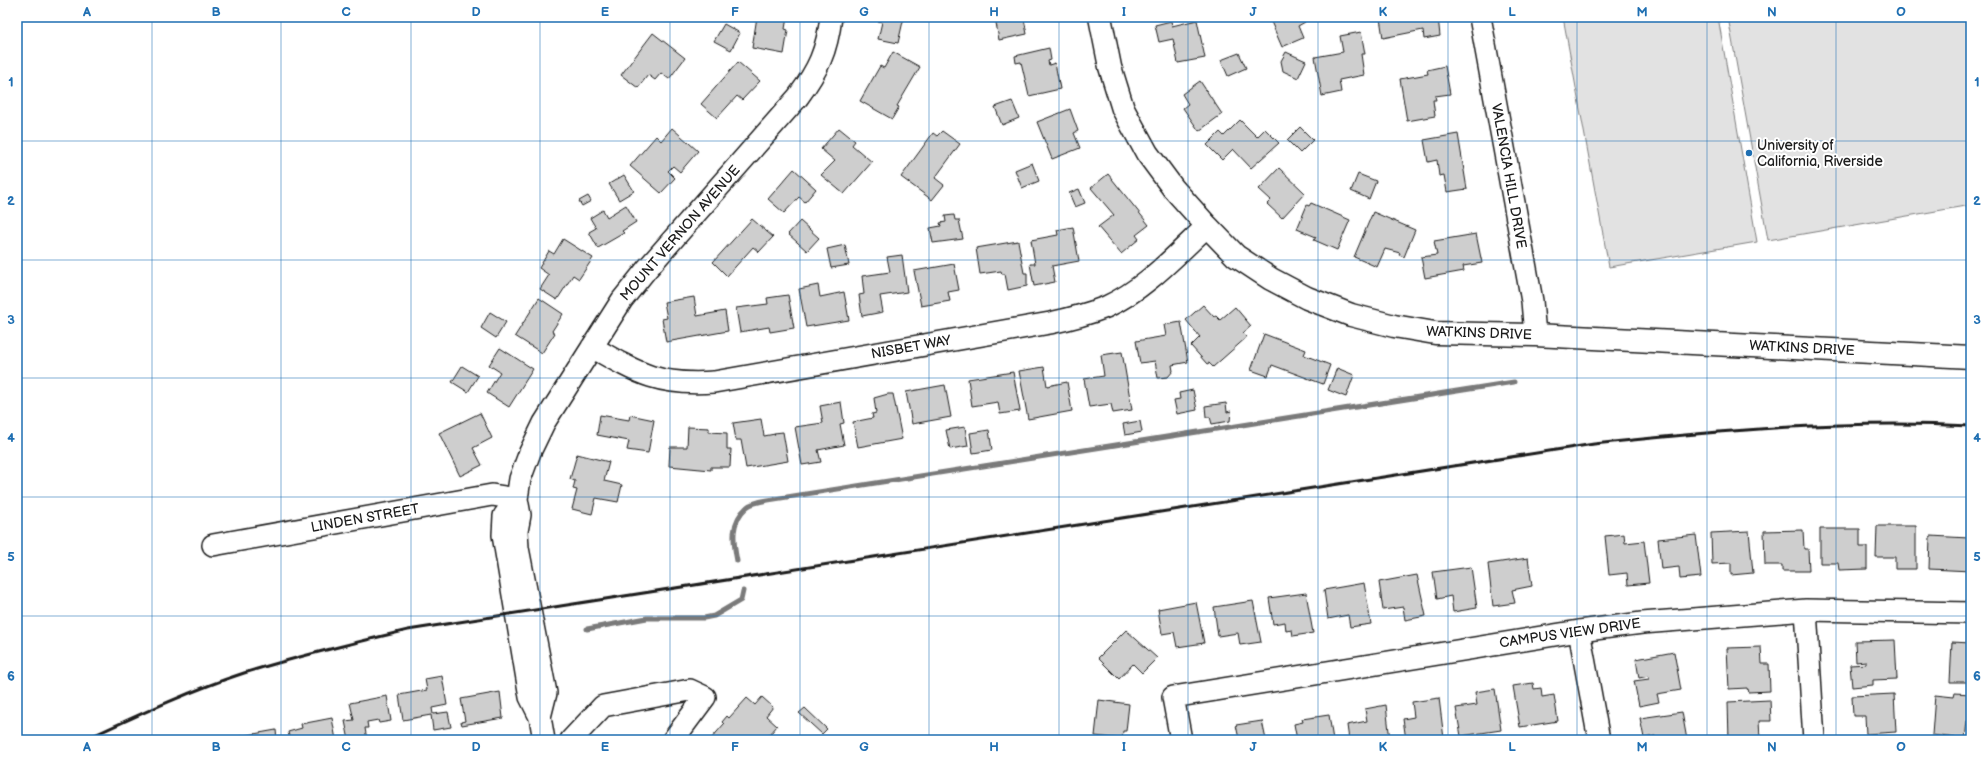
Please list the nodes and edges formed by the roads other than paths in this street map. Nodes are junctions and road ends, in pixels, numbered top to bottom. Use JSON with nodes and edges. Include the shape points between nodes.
{"nodes":[{"id":1,"x":831,"y":17,"type":"edge"},
{"id":2,"x":1100,"y":17,"type":"edge"},
{"id":3,"x":1480,"y":17,"type":"edge"},
{"id":4,"x":1207,"y":226,"type":"junction"},
{"id":5,"x":1535,"y":335,"type":"junction"},
{"id":6,"x":592,"y":347,"type":"junction"},
{"id":7,"x":1971,"y":357,"type":"edge"},
{"id":8,"x":517,"y":499,"type":"junction"},
{"id":9,"x":213,"y":545,"type":"dead end"},
{"id":10,"x":1806,"y":610,"type":"junction"},
{"id":11,"x":1971,"y":614,"type":"edge"},
{"id":12,"x":1579,"y":631,"type":"junction"},
{"id":13,"x":544,"y":740,"type":"edge"},
{"id":14,"x":571,"y":740,"type":"edge"},
{"id":15,"x":672,"y":740,"type":"edge"},
{"id":16,"x":1181,"y":740,"type":"edge"},
{"id":17,"x":1599,"y":740,"type":"edge"},
{"id":18,"x":1814,"y":740,"type":"edge"}],
"edges":[{"from":1,"to":6,"type":"street","name":"MOUNT VERNON AVENUE","via":[[824,51],[814,76],[646,270],[622,300]]},
{"from":2,"to":4,"type":"main road","name":"WATKINS DRIVE","via":[[1110,67],[1123,109],[1148,153],[1173,188]]},
{"from":3,"to":5,"type":"street","name":"VALENCIA HILL DRIVE","via":[[1532,301]]},
{"from":4,"to":5,"type":"main road","name":"WATKINS DRIVE","via":[[1236,256],[1271,279],[1307,298],[1351,315],[1434,333]]},
{"from":4,"to":6,"type":"street","name":"NISBET WAY","via":[[1145,282],[1107,306],[1050,323],[691,384],[670,382],[646,375]]},
{"from":5,"to":7,"type":"main road","name":"WATKINS DRIVE"},
{"from":6,"to":8,"type":"street","name":"MOUNT VERNON AVENUE","via":[[544,423],[520,478]]},
{"from":8,"to":9,"type":"street","name":"LINDEN STREET","via":[[492,495]]},
{"from":8,"to":13,"type":"street","name":"MOUNT VERNON AVENUE","via":[[504,516],[503,534],[530,697],[540,717]]},
{"from":10,"to":11,"type":"street","name":"CAMPUS VIEW DRIVE"},
{"from":10,"to":12,"type":"street","name":"CAMPUS VIEW DRIVE","via":[[1706,617]]},
{"from":10,"to":18,"type":"street"},
{"from":12,"to":16,"type":"street","name":"CAMPUS VIEW DRIVE","via":[[1173,697]]},
{"from":12,"to":17,"type":"street"},
{"from":14,"to":15,"type":"street","via":[[603,706],[690,690],[705,697]]}]}
